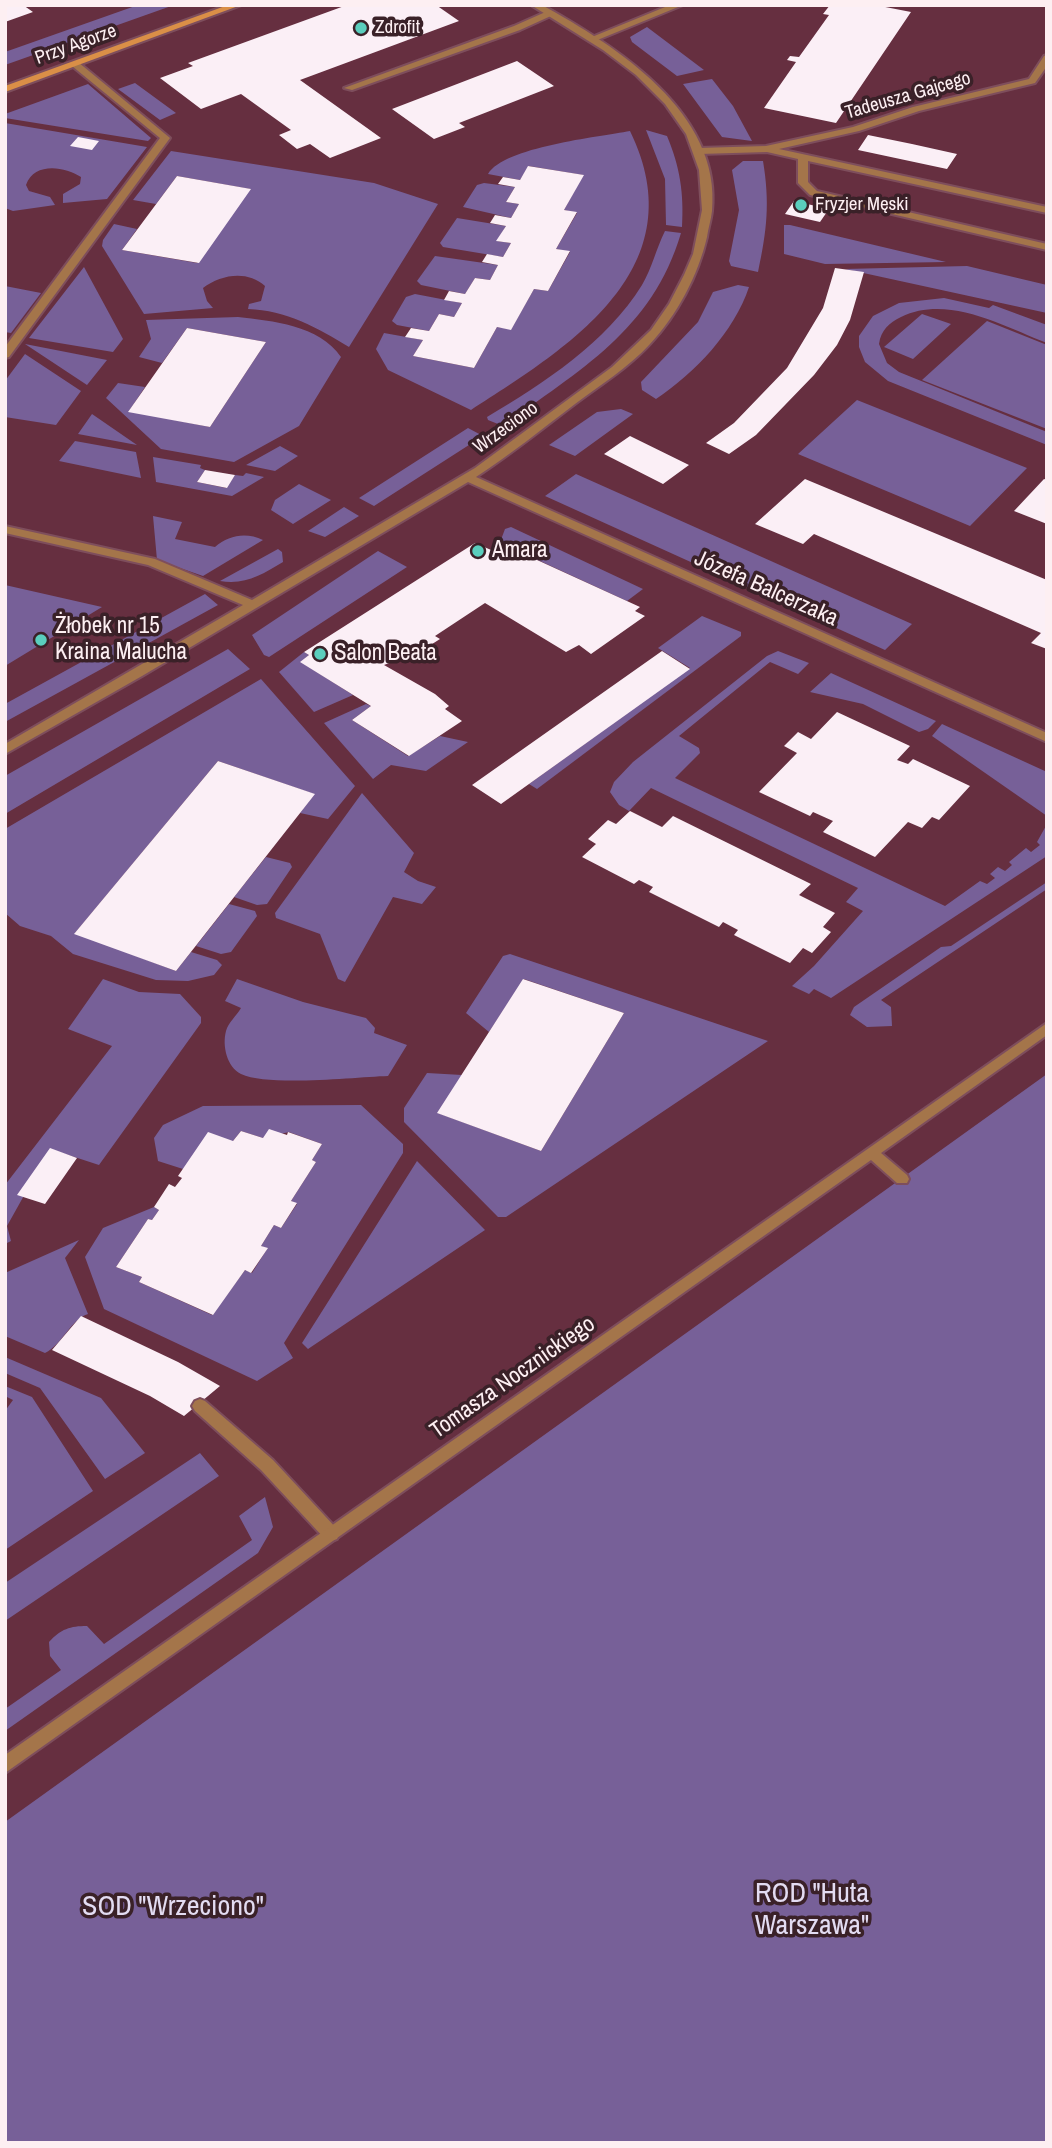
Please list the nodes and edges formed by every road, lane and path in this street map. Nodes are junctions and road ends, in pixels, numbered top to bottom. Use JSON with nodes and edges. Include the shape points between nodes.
{"nodes":[{"id":1,"x":237,"y":5,"type":"edge"},
{"id":2,"x":535,"y":5,"type":"edge"},
{"id":3,"x":679,"y":5,"type":"edge"},
{"id":4,"x":550,"y":13,"type":"junction"},
{"id":5,"x":592,"y":39,"type":"junction"},
{"id":6,"x":1047,"y":58,"type":"edge"},
{"id":7,"x":75,"y":64,"type":"junction"},
{"id":8,"x":5,"y":89,"type":"edge"},
{"id":9,"x":349,"y":89,"type":"dead end"},
{"id":10,"x":766,"y":149,"type":"junction"},
{"id":11,"x":699,"y":151,"type":"junction"},
{"id":12,"x":803,"y":157,"type":"junction"},
{"id":13,"x":1047,"y":210,"type":"edge"},
{"id":14,"x":1047,"y":247,"type":"edge"},
{"id":15,"x":5,"y":355,"type":"edge"},
{"id":16,"x":467,"y":477,"type":"junction"},
{"id":17,"x":5,"y":530,"type":"edge"},
{"id":18,"x":253,"y":605,"type":"junction"},
{"id":19,"x":1047,"y":738,"type":"edge"},
{"id":20,"x":5,"y":750,"type":"edge"},
{"id":21,"x":1047,"y":1028,"type":"edge"},
{"id":22,"x":871,"y":1152,"type":"junction"},
{"id":23,"x":902,"y":1179,"type":"dead end"},
{"id":24,"x":200,"y":1406,"type":"dead end"},
{"id":25,"x":331,"y":1534,"type":"junction"},
{"id":26,"x":5,"y":1765,"type":"edge"}],
"edges":[{"from":1,"to":7,"type":"street","name":"Przy Agorze"},
{"from":2,"to":4,"type":"street","name":"Wrzeciono"},
{"from":3,"to":5,"type":"street"},
{"from":4,"to":5,"type":"street","name":"Wrzeciono"},
{"from":4,"to":9,"type":"street"},
{"from":5,"to":11,"type":"street","name":"Wrzeciono","via":[[662,92]]},
{"from":6,"to":10,"type":"street","name":"Tadeusza Gajcego","via":[[1032,81]]},
{"from":7,"to":8,"type":"street","name":"Przy Agorze"},
{"from":7,"to":15,"type":"street","via":[[165,138]]},
{"from":10,"to":11,"type":"street","name":"Tadeusza Gajcego"},
{"from":10,"to":12,"type":"street","name":"Tadeusza Gajcego"},
{"from":11,"to":16,"type":"street","name":"Wrzeciono","via":[[709,213],[680,298],[653,334],[615,369]]},
{"from":12,"to":13,"type":"street","name":"Tadeusza Gajcego"},
{"from":12,"to":14,"type":"street","via":[[803,183],[814,193]]},
{"from":16,"to":18,"type":"street","name":"Wrzeciono"},
{"from":16,"to":19,"type":"street","name":"Józefa Balcerzaka"},
{"from":17,"to":18,"type":"street","via":[[151,562]]},
{"from":18,"to":20,"type":"street","name":"Wrzeciono"},
{"from":21,"to":22,"type":"street","name":"Tomasza Nocznickiego"},
{"from":22,"to":23,"type":"street"},
{"from":22,"to":25,"type":"street","name":"Tomasza Nocznickiego"},
{"from":24,"to":25,"type":"street","via":[[267,1465]]},
{"from":25,"to":26,"type":"street","name":"Tomasza Nocznickiego"}]}
